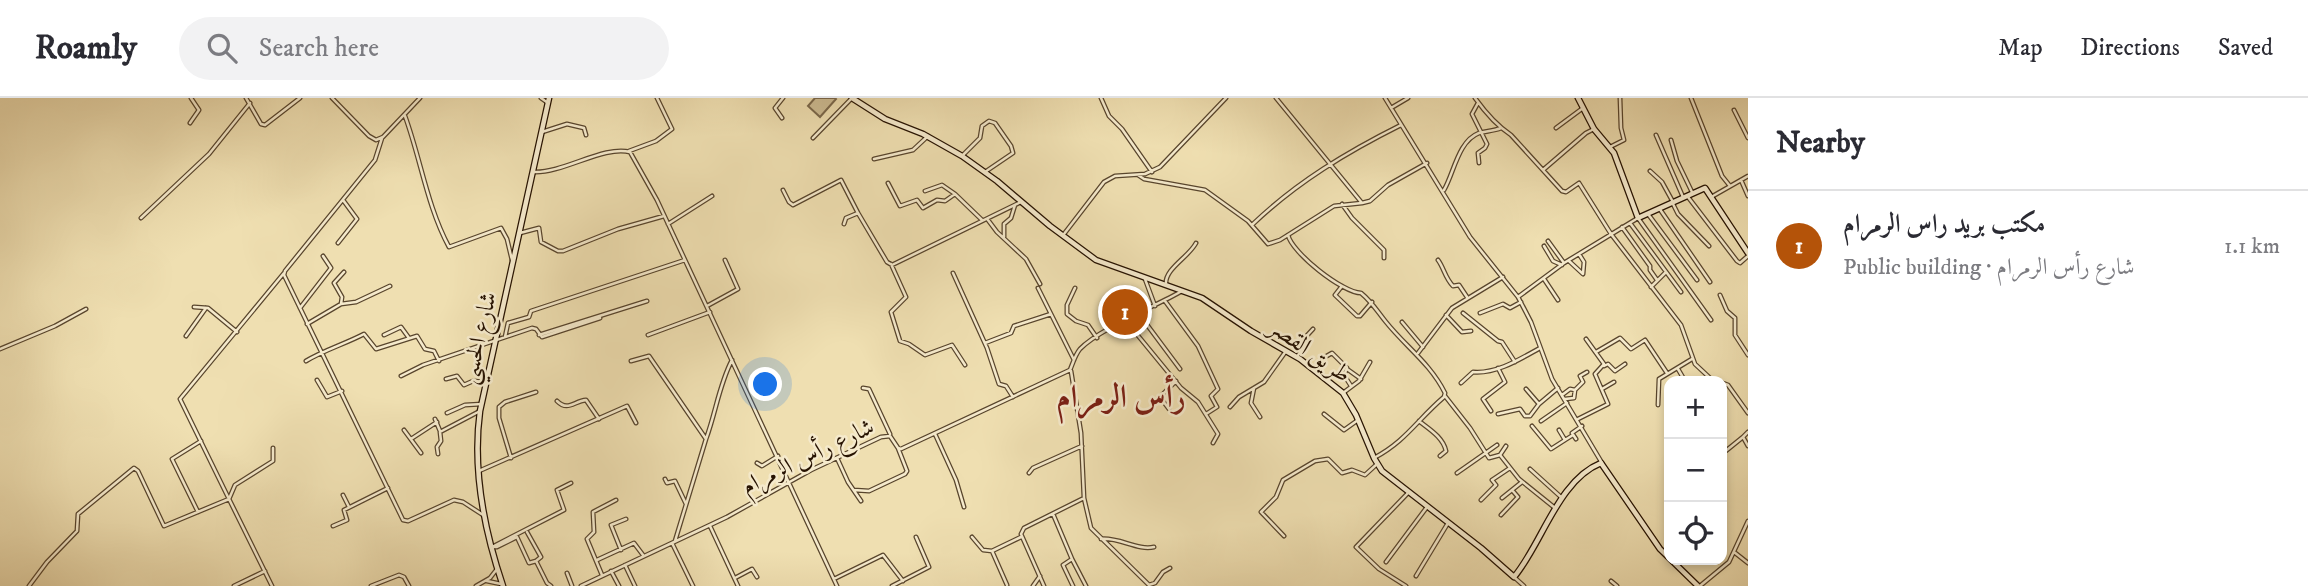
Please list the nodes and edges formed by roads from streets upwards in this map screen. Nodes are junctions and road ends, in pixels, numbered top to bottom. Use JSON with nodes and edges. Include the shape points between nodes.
{"nodes":[{"id":1,"x":191,"y":98,"type":"edge"},
{"id":2,"x":246,"y":98,"type":"edge"},
{"id":3,"x":300,"y":98,"type":"edge"},
{"id":4,"x":332,"y":98,"type":"edge"},
{"id":5,"x":420,"y":98,"type":"edge"},
{"id":6,"x":541,"y":98,"type":"edge"},
{"id":7,"x":657,"y":98,"type":"edge"},
{"id":8,"x":783,"y":98,"type":"edge"},
{"id":9,"x":852,"y":98,"type":"edge"},
{"id":10,"x":1101,"y":98,"type":"edge"},
{"id":11,"x":1226,"y":98,"type":"edge"},
{"id":12,"x":1276,"y":98,"type":"edge"},
{"id":13,"x":1385,"y":98,"type":"edge"},
{"id":14,"x":1408,"y":98,"type":"edge"},
{"id":15,"x":1475,"y":98,"type":"edge"},
{"id":16,"x":1578,"y":98,"type":"edge"},
{"id":17,"x":1620,"y":98,"type":"edge"},
{"id":18,"x":1691,"y":98,"type":"edge"},
{"id":19,"x":548,"y":101,"type":"edge"},
{"id":20,"x":1478,"y":102,"type":"junction"},
{"id":21,"x":250,"y":103,"type":"junction"},
{"id":22,"x":1391,"y":108,"type":"junction"},
{"id":23,"x":1583,"y":108,"type":"junction"},
{"id":24,"x":1734,"y":110,"type":"dead end"},
{"id":25,"x":405,"y":116,"type":"junction"},
{"id":26,"x":782,"y":118,"type":"dead end"},
{"id":27,"x":190,"y":123,"type":"dead end"},
{"id":28,"x":1401,"y":125,"type":"junction"},
{"id":29,"x":1501,"y":128,"type":"junction"},
{"id":30,"x":1556,"y":128,"type":"dead end"},
{"id":31,"x":1594,"y":129,"type":"junction"},
{"id":32,"x":542,"y":132,"type":"junction"},
{"id":33,"x":1482,"y":133,"type":"junction"},
{"id":34,"x":586,"y":135,"type":"dead end"},
{"id":35,"x":1656,"y":135,"type":"dead end"},
{"id":36,"x":929,"y":136,"type":"junction"},
{"id":37,"x":371,"y":138,"type":"junction"},
{"id":38,"x":382,"y":138,"type":"junction"},
{"id":39,"x":813,"y":138,"type":"dead end"},
{"id":40,"x":1748,"y":138,"type":"edge"},
{"id":41,"x":1671,"y":141,"type":"dead end"},
{"id":42,"x":378,"y":147,"type":"junction"},
{"id":43,"x":1610,"y":147,"type":"junction"},
{"id":44,"x":629,"y":151,"type":"junction"},
{"id":45,"x":962,"y":156,"type":"junction"},
{"id":46,"x":874,"y":159,"type":"dead end"},
{"id":47,"x":1427,"y":163,"type":"junction"},
{"id":48,"x":1479,"y":163,"type":"dead end"},
{"id":49,"x":1330,"y":165,"type":"junction"},
{"id":50,"x":1650,"y":170,"type":"dead end"},
{"id":51,"x":1542,"y":171,"type":"junction"},
{"id":52,"x":534,"y":172,"type":"junction"},
{"id":53,"x":985,"y":172,"type":"junction"},
{"id":54,"x":1152,"y":172,"type":"junction"},
{"id":55,"x":1138,"y":175,"type":"junction"},
{"id":56,"x":1748,"y":176,"type":"edge"},
{"id":57,"x":1741,"y":180,"type":"junction"},
{"id":58,"x":888,"y":183,"type":"dead end"},
{"id":59,"x":1730,"y":186,"type":"junction"},
{"id":60,"x":783,"y":190,"type":"dead end"},
{"id":61,"x":925,"y":191,"type":"dead end"},
{"id":62,"x":1443,"y":192,"type":"junction"},
{"id":63,"x":955,"y":194,"type":"junction"},
{"id":64,"x":1687,"y":195,"type":"junction"},
{"id":65,"x":1713,"y":195,"type":"junction"},
{"id":66,"x":712,"y":196,"type":"dead end"},
{"id":67,"x":1748,"y":196,"type":"edge"},
{"id":68,"x":343,"y":200,"type":"junction"},
{"id":69,"x":1673,"y":202,"type":"junction"},
{"id":70,"x":1362,"y":203,"type":"junction"},
{"id":71,"x":1018,"y":204,"type":"junction"},
{"id":72,"x":1342,"y":204,"type":"junction"},
{"id":73,"x":1659,"y":208,"type":"junction"},
{"id":74,"x":858,"y":213,"type":"junction"},
{"id":75,"x":1648,"y":214,"type":"junction"},
{"id":76,"x":664,"y":216,"type":"junction"},
{"id":77,"x":141,"y":218,"type":"dead end"},
{"id":78,"x":1638,"y":218,"type":"junction"},
{"id":79,"x":982,"y":220,"type":"junction"},
{"id":80,"x":988,"y":220,"type":"junction"},
{"id":81,"x":1630,"y":223,"type":"junction"},
{"id":82,"x":668,"y":224,"type":"junction"},
{"id":83,"x":844,"y":224,"type":"dead end"},
{"id":84,"x":1253,"y":225,"type":"junction"},
{"id":85,"x":1622,"y":227,"type":"junction"},
{"id":86,"x":520,"y":233,"type":"junction"},
{"id":87,"x":1611,"y":234,"type":"junction"},
{"id":88,"x":1288,"y":235,"type":"junction"},
{"id":89,"x":1062,"y":236,"type":"junction"},
{"id":90,"x":1004,"y":239,"type":"junction"},
{"id":91,"x":1548,"y":242,"type":"dead end"},
{"id":92,"x":338,"y":243,"type":"dead end"},
{"id":93,"x":1196,"y":243,"type":"dead end"},
{"id":94,"x":1544,"y":246,"type":"dead end"},
{"id":95,"x":1709,"y":246,"type":"dead end"},
{"id":96,"x":1579,"y":254,"type":"junction"},
{"id":97,"x":1748,"y":254,"type":"edge"},
{"id":98,"x":323,"y":256,"type":"dead end"},
{"id":99,"x":1384,"y":258,"type":"dead end"},
{"id":100,"x":685,"y":260,"type":"junction"},
{"id":101,"x":1438,"y":260,"type":"dead end"},
{"id":102,"x":725,"y":261,"type":"dead end"},
{"id":103,"x":1569,"y":261,"type":"junction"},
{"id":104,"x":514,"y":263,"type":"junction"},
{"id":105,"x":891,"y":264,"type":"junction"},
{"id":106,"x":1563,"y":264,"type":"junction"},
{"id":107,"x":344,"y":272,"type":"dead end"},
{"id":108,"x":1666,"y":272,"type":"junction"},
{"id":109,"x":284,"y":273,"type":"junction"},
{"id":110,"x":953,"y":273,"type":"dead end"},
{"id":111,"x":1503,"y":277,"type":"junction"},
{"id":112,"x":1145,"y":278,"type":"junction"},
{"id":113,"x":1544,"y":279,"type":"junction"},
{"id":114,"x":1657,"y":280,"type":"junction"},
{"id":115,"x":1697,"y":280,"type":"dead end"},
{"id":116,"x":1710,"y":282,"type":"dead end"},
{"id":117,"x":1166,"y":285,"type":"junction"},
{"id":118,"x":390,"y":286,"type":"dead end"},
{"id":119,"x":1342,"y":286,"type":"junction"},
{"id":120,"x":1651,"y":287,"type":"junction"},
{"id":121,"x":1075,"y":288,"type":"dead end"},
{"id":122,"x":1182,"y":290,"type":"junction"},
{"id":123,"x":1681,"y":292,"type":"dead end"},
{"id":124,"x":1720,"y":295,"type":"dead end"},
{"id":125,"x":1467,"y":297,"type":"junction"},
{"id":126,"x":1518,"y":297,"type":"junction"},
{"id":127,"x":1558,"y":300,"type":"dead end"},
{"id":128,"x":647,"y":301,"type":"dead end"},
{"id":129,"x":1165,"y":301,"type":"junction"},
{"id":130,"x":1372,"y":302,"type":"junction"},
{"id":131,"x":1521,"y":302,"type":"junction"},
{"id":132,"x":341,"y":304,"type":"junction"},
{"id":133,"x":707,"y":306,"type":"junction"},
{"id":134,"x":1156,"y":306,"type":"junction"},
{"id":135,"x":194,"y":307,"type":"dead end"},
{"id":136,"x":206,"y":308,"type":"junction"},
{"id":137,"x":300,"y":308,"type":"junction"},
{"id":138,"x":86,"y":309,"type":"dead end"},
{"id":139,"x":710,"y":312,"type":"junction"},
{"id":140,"x":1463,"y":313,"type":"dead end"},
{"id":141,"x":1480,"y":313,"type":"dead end"},
{"id":142,"x":1051,"y":314,"type":"junction"},
{"id":143,"x":1139,"y":314,"type":"junction"},
{"id":144,"x":1447,"y":315,"type":"junction"},
{"id":145,"x":600,"y":318,"type":"dead end"},
{"id":146,"x":1711,"y":320,"type":"dead end"},
{"id":147,"x":1126,"y":321,"type":"junction"},
{"id":148,"x":1402,"y":323,"type":"dead end"},
{"id":149,"x":307,"y":324,"type":"junction"},
{"id":150,"x":1313,"y":329,"type":"dead end"},
{"id":151,"x":1471,"y":331,"type":"dead end"},
{"id":152,"x":237,"y":332,"type":"junction"},
{"id":153,"x":384,"y":335,"type":"dead end"},
{"id":154,"x":539,"y":335,"type":"junction"},
{"id":155,"x":648,"y":335,"type":"dead end"},
{"id":156,"x":186,"y":336,"type":"dead end"},
{"id":157,"x":409,"y":338,"type":"junction"},
{"id":158,"x":505,"y":338,"type":"junction"},
{"id":159,"x":1097,"y":338,"type":"junction"},
{"id":160,"x":1586,"y":339,"type":"dead end"},
{"id":161,"x":496,"y":341,"type":"junction"},
{"id":162,"x":985,"y":343,"type":"junction"},
{"id":163,"x":1423,"y":347,"type":"junction"},
{"id":164,"x":1540,"y":348,"type":"junction"},
{"id":165,"x":0,"y":349,"type":"edge"},
{"id":166,"x":322,"y":351,"type":"junction"},
{"id":167,"x":1286,"y":351,"type":"junction"},
{"id":168,"x":1596,"y":352,"type":"junction"},
{"id":169,"x":1418,"y":355,"type":"junction"},
{"id":170,"x":1748,"y":355,"type":"edge"},
{"id":171,"x":1297,"y":357,"type":"junction"},
{"id":172,"x":1692,"y":359,"type":"junction"},
{"id":173,"x":732,"y":360,"type":"junction"},
{"id":174,"x":1074,"y":360,"type":"junction"},
{"id":175,"x":306,"y":361,"type":"dead end"},
{"id":176,"x":439,"y":361,"type":"junction"},
{"id":177,"x":631,"y":362,"type":"dead end"},
{"id":178,"x":1370,"y":362,"type":"dead end"},
{"id":179,"x":1515,"y":362,"type":"junction"},
{"id":180,"x":1625,"y":364,"type":"dead end"},
{"id":181,"x":965,"y":365,"type":"dead end"},
{"id":182,"x":1604,"y":366,"type":"junction"},
{"id":183,"x":1497,"y":368,"type":"junction"},
{"id":184,"x":1180,"y":369,"type":"dead end"},
{"id":185,"x":1347,"y":369,"type":"junction"},
{"id":186,"x":1677,"y":369,"type":"junction"},
{"id":187,"x":1070,"y":370,"type":"junction"},
{"id":188,"x":1315,"y":370,"type":"junction"},
{"id":189,"x":1587,"y":372,"type":"dead end"},
{"id":190,"x":1667,"y":373,"type":"junction"},
{"id":191,"x":401,"y":376,"type":"dead end"},
{"id":192,"x":1682,"y":376,"type":"edge"},
{"id":193,"x":1706,"y":376,"type":"edge"},
{"id":194,"x":446,"y":379,"type":"dead end"},
{"id":195,"x":1361,"y":379,"type":"junction"},
{"id":196,"x":317,"y":380,"type":"dead end"},
{"id":197,"x":1176,"y":381,"type":"junction"},
{"id":198,"x":487,"y":382,"type":"junction"},
{"id":199,"x":1614,"y":382,"type":"dead end"},
{"id":200,"x":1461,"y":383,"type":"dead end"},
{"id":201,"x":1727,"y":385,"type":"edge"},
{"id":202,"x":1351,"y":386,"type":"junction"},
{"id":203,"x":863,"y":388,"type":"dead end"},
{"id":204,"x":1254,"y":388,"type":"junction"},
{"id":205,"x":1558,"y":388,"type":"junction"},
{"id":206,"x":1526,"y":389,"type":"dead end"},
{"id":207,"x":1602,"y":389,"type":"junction"},
{"id":208,"x":1575,"y":390,"type":"junction"},
{"id":209,"x":342,"y":391,"type":"junction"},
{"id":210,"x":536,"y":392,"type":"dead end"},
{"id":211,"x":1343,"y":393,"type":"junction"},
{"id":212,"x":1445,"y":396,"type":"junction"},
{"id":213,"x":1013,"y":397,"type":"junction"},
{"id":214,"x":1565,"y":399,"type":"junction"},
{"id":215,"x":556,"y":401,"type":"dead end"},
{"id":216,"x":482,"y":404,"type":"junction"},
{"id":217,"x":1539,"y":404,"type":"junction"},
{"id":218,"x":1658,"y":405,"type":"dead end"},
{"id":219,"x":1230,"y":407,"type":"dead end"},
{"id":220,"x":1169,"y":409,"type":"dead end"},
{"id":221,"x":480,"y":411,"type":"junction"},
{"id":222,"x":1491,"y":411,"type":"dead end"},
{"id":223,"x":447,"y":413,"type":"dead end"},
{"id":224,"x":1748,"y":413,"type":"edge"},
{"id":225,"x":1206,"y":414,"type":"junction"},
{"id":226,"x":1324,"y":414,"type":"dead end"},
{"id":227,"x":1498,"y":414,"type":"dead end"},
{"id":228,"x":1260,"y":417,"type":"dead end"},
{"id":229,"x":599,"y":418,"type":"junction"},
{"id":230,"x":1578,"y":419,"type":"junction"},
{"id":231,"x":1358,"y":420,"type":"junction"},
{"id":232,"x":1419,"y":421,"type":"junction"},
{"id":233,"x":1541,"y":421,"type":"dead end"},
{"id":234,"x":636,"y":423,"type":"dead end"},
{"id":235,"x":1532,"y":426,"type":"dead end"},
{"id":236,"x":1582,"y":426,"type":"junction"},
{"id":237,"x":404,"y":430,"type":"dead end"},
{"id":238,"x":1559,"y":430,"type":"dead end"},
{"id":239,"x":440,"y":431,"type":"junction"},
{"id":240,"x":1748,"y":432,"type":"edge"},
{"id":241,"x":935,"y":434,"type":"junction"},
{"id":242,"x":892,"y":437,"type":"junction"},
{"id":243,"x":1743,"y":437,"type":"junction"},
{"id":244,"x":411,"y":439,"type":"junction"},
{"id":245,"x":706,"y":439,"type":"junction"},
{"id":246,"x":1565,"y":440,"type":"junction"},
{"id":247,"x":201,"y":441,"type":"junction"},
{"id":248,"x":1213,"y":443,"type":"dead end"},
{"id":249,"x":1497,"y":445,"type":"dead end"},
{"id":250,"x":1082,"y":446,"type":"junction"},
{"id":251,"x":1506,"y":446,"type":"dead end"},
{"id":252,"x":1748,"y":446,"type":"edge"},
{"id":253,"x":273,"y":448,"type":"dead end"},
{"id":254,"x":898,"y":448,"type":"junction"},
{"id":255,"x":1727,"y":450,"type":"edge"},
{"id":256,"x":421,"y":453,"type":"dead end"},
{"id":257,"x":1486,"y":453,"type":"junction"},
{"id":258,"x":438,"y":454,"type":"dead end"},
{"id":259,"x":1500,"y":455,"type":"junction"},
{"id":260,"x":778,"y":456,"type":"junction"},
{"id":261,"x":1440,"y":456,"type":"dead end"},
{"id":262,"x":510,"y":458,"type":"junction"},
{"id":263,"x":837,"y":458,"type":"junction"},
{"id":264,"x":1374,"y":458,"type":"junction"},
{"id":265,"x":757,"y":463,"type":"dead end"},
{"id":266,"x":1377,"y":464,"type":"junction"},
{"id":267,"x":1602,"y":464,"type":"junction"},
{"id":268,"x":1510,"y":468,"type":"junction"},
{"id":269,"x":1530,"y":469,"type":"dead end"},
{"id":270,"x":479,"y":471,"type":"junction"},
{"id":271,"x":1030,"y":473,"type":"dead end"},
{"id":272,"x":1457,"y":473,"type":"dead end"},
{"id":273,"x":665,"y":478,"type":"dead end"},
{"id":274,"x":790,"y":482,"type":"junction"},
{"id":275,"x":1522,"y":482,"type":"junction"},
{"id":276,"x":571,"y":483,"type":"dead end"},
{"id":277,"x":388,"y":488,"type":"junction"},
{"id":278,"x":855,"y":490,"type":"junction"},
{"id":279,"x":1512,"y":490,"type":"junction"},
{"id":280,"x":1408,"y":493,"type":"junction"},
{"id":281,"x":343,"y":495,"type":"dead end"},
{"id":282,"x":1084,"y":498,"type":"junction"},
{"id":283,"x":1502,"y":498,"type":"dead end"},
{"id":284,"x":1562,"y":498,"type":"junction"},
{"id":285,"x":229,"y":499,"type":"junction"},
{"id":286,"x":616,"y":500,"type":"dead end"},
{"id":287,"x":1481,"y":500,"type":"dead end"},
{"id":288,"x":861,"y":501,"type":"dead end"},
{"id":289,"x":686,"y":504,"type":"junction"},
{"id":290,"x":349,"y":507,"type":"junction"},
{"id":291,"x":964,"y":507,"type":"dead end"},
{"id":292,"x":1427,"y":507,"type":"junction"},
{"id":293,"x":1556,"y":508,"type":"junction"},
{"id":294,"x":198,"y":512,"type":"junction"},
{"id":295,"x":1053,"y":514,"type":"junction"},
{"id":296,"x":1501,"y":515,"type":"dead end"},
{"id":297,"x":483,"y":516,"type":"junction"},
{"id":298,"x":626,"y":519,"type":"dead end"},
{"id":299,"x":1748,"y":521,"type":"edge"},
{"id":300,"x":1448,"y":523,"type":"junction"},
{"id":301,"x":333,"y":526,"type":"dead end"},
{"id":302,"x":710,"y":526,"type":"junction"},
{"id":303,"x":523,"y":533,"type":"junction"},
{"id":304,"x":1284,"y":536,"type":"dead end"},
{"id":305,"x":517,"y":537,"type":"junction"},
{"id":306,"x":916,"y":537,"type":"dead end"},
{"id":307,"x":972,"y":537,"type":"dead end"},
{"id":308,"x":1021,"y":537,"type":"junction"},
{"id":309,"x":1101,"y":539,"type":"junction"},
{"id":310,"x":673,"y":542,"type":"junction"},
{"id":311,"x":1154,"y":547,"type":"dead end"},
{"id":312,"x":491,"y":548,"type":"junction"},
{"id":313,"x":621,"y":550,"type":"junction"},
{"id":314,"x":992,"y":551,"type":"junction"},
{"id":315,"x":1734,"y":552,"type":"junction"},
{"id":316,"x":643,"y":555,"type":"junction"},
{"id":317,"x":1072,"y":559,"type":"junction"},
{"id":318,"x":597,"y":560,"type":"junction"},
{"id":319,"x":536,"y":561,"type":"junction"},
{"id":320,"x":1385,"y":562,"type":"dead end"},
{"id":321,"x":1748,"y":563,"type":"edge"},
{"id":322,"x":625,"y":565,"type":"junction"},
{"id":323,"x":1170,"y":568,"type":"dead end"},
{"id":324,"x":497,"y":569,"type":"junction"},
{"id":325,"x":265,"y":571,"type":"junction"},
{"id":326,"x":611,"y":571,"type":"junction"},
{"id":327,"x":567,"y":573,"type":"dead end"},
{"id":328,"x":602,"y":575,"type":"junction"},
{"id":329,"x":1040,"y":576,"type":"junction"},
{"id":330,"x":1416,"y":576,"type":"dead end"},
{"id":331,"x":757,"y":577,"type":"dead end"},
{"id":332,"x":1514,"y":577,"type":"junction"},
{"id":333,"x":735,"y":578,"type":"junction"},
{"id":334,"x":834,"y":579,"type":"junction"},
{"id":335,"x":487,"y":581,"type":"junction"},
{"id":336,"x":903,"y":581,"type":"junction"},
{"id":337,"x":1611,"y":581,"type":"dead end"},
{"id":338,"x":271,"y":585,"type":"edge"},
{"id":339,"x":502,"y":585,"type":"edge"},
{"id":340,"x":1007,"y":585,"type":"edge"},
{"id":341,"x":29,"y":586,"type":"edge"},
{"id":342,"x":234,"y":586,"type":"edge"},
{"id":343,"x":265,"y":586,"type":"edge"},
{"id":344,"x":371,"y":586,"type":"edge"},
{"id":345,"x":409,"y":586,"type":"edge"},
{"id":346,"x":476,"y":586,"type":"edge"},
{"id":347,"x":551,"y":586,"type":"edge"},
{"id":348,"x":572,"y":586,"type":"edge"},
{"id":349,"x":581,"y":586,"type":"edge"},
{"id":350,"x":619,"y":586,"type":"edge"},
{"id":351,"x":635,"y":586,"type":"edge"},
{"id":352,"x":693,"y":586,"type":"edge"},
{"id":353,"x":738,"y":586,"type":"edge"},
{"id":354,"x":837,"y":586,"type":"edge"},
{"id":355,"x":892,"y":586,"type":"edge"},
{"id":356,"x":1033,"y":586,"type":"edge"},
{"id":357,"x":1044,"y":586,"type":"edge"},
{"id":358,"x":1073,"y":586,"type":"edge"},
{"id":359,"x":1086,"y":586,"type":"edge"},
{"id":360,"x":1406,"y":586,"type":"edge"},
{"id":361,"x":1524,"y":586,"type":"edge"},
{"id":362,"x":1617,"y":586,"type":"edge"},
{"id":363,"x":1699,"y":586,"type":"edge"}],
"edges":[{"from":1,"to":27,"type":"street","via":[[199,110]]},
{"from":2,"to":21,"type":"street"},
{"from":3,"to":21,"type":"street","via":[[265,125]]},
{"from":4,"to":37,"type":"street"},
{"from":5,"to":25,"type":"street"},
{"from":6,"to":19,"type":"street"},
{"from":7,"to":44,"type":"street","via":[[672,129]]},
{"from":8,"to":26,"type":"street","via":[[775,108]]},
{"from":9,"to":36,"type":"street","name":"طريق القصر","via":[[885,119]]},
{"from":9,"to":39,"type":"street"},
{"from":10,"to":54,"type":"street","via":[[1109,116]]},
{"from":11,"to":54,"type":"street"},
{"from":12,"to":49,"type":"street"},
{"from":13,"to":22,"type":"street"},
{"from":14,"to":22,"type":"street"},
{"from":15,"to":20,"type":"street"},
{"from":16,"to":23,"type":"street"},
{"from":17,"to":43,"type":"street","via":[[1624,140]]},
{"from":18,"to":59,"type":"street"},
{"from":19,"to":32,"type":"street","name":"شارع الحسي"},
{"from":20,"to":29,"type":"street"},
{"from":20,"to":33,"type":"street","via":[[1472,114]]},
{"from":21,"to":77,"type":"street","via":[[209,154]]},
{"from":22,"to":28,"type":"street"},
{"from":23,"to":30,"type":"street"},
{"from":23,"to":31,"type":"street"},
{"from":24,"to":40,"type":"street"},
{"from":25,"to":38,"type":"street"},
{"from":25,"to":104,"type":"street","via":[[433,213],[449,247],[501,228]]},
{"from":28,"to":47,"type":"street"},
{"from":28,"to":49,"type":"street"},
{"from":29,"to":33,"type":"street"},
{"from":29,"to":51,"type":"street"},
{"from":31,"to":43,"type":"street"},
{"from":31,"to":51,"type":"street"},
{"from":32,"to":34,"type":"street","via":[[570,124],[584,128]]},
{"from":32,"to":52,"type":"street","name":"شارع الحسي"},
{"from":33,"to":48,"type":"street","via":[[1487,144],[1478,153]]},
{"from":33,"to":62,"type":"street","via":[[1464,147]]},
{"from":35,"to":64,"type":"street"},
{"from":36,"to":45,"type":"street","name":"طريق القصر"},
{"from":36,"to":46,"type":"street","via":[[913,149]]},
{"from":37,"to":38,"type":"street"},
{"from":37,"to":42,"type":"street"},
{"from":38,"to":42,"type":"street"},
{"from":41,"to":64,"type":"street"},
{"from":42,"to":68,"type":"street","via":[[377,157]]},
{"from":43,"to":78,"type":"street"},
{"from":44,"to":52,"type":"street"},
{"from":44,"to":76,"type":"street"},
{"from":45,"to":53,"type":"street","name":"طريق القصر"},
{"from":45,"to":53,"type":"street","via":[[980,138],[982,126],[993,121],[1013,151]]},
{"from":47,"to":62,"type":"street"},
{"from":47,"to":70,"type":"street"},
{"from":49,"to":70,"type":"street"},
{"from":49,"to":84,"type":"street"},
{"from":50,"to":69,"type":"street"},
{"from":51,"to":87,"type":"street","via":[[1563,192],[1579,183]]},
{"from":52,"to":86,"type":"street","name":"شارع الحسي"},
{"from":53,"to":71,"type":"street","name":"طريق القصر"},
{"from":54,"to":55,"type":"street"},
{"from":55,"to":84,"type":"street","via":[[1203,189]]},
{"from":55,"to":89,"type":"street","via":[[1120,175],[1104,182]]},
{"from":56,"to":57,"type":"street"},
{"from":57,"to":59,"type":"street"},
{"from":57,"to":67,"type":"street"},
{"from":58,"to":63,"type":"street","via":[[901,207],[916,200],[923,208]]},
{"from":59,"to":65,"type":"street"},
{"from":60,"to":74,"type":"street","via":[[793,205],[841,180]]},
{"from":61,"to":63,"type":"street","via":[[942,185]]},
{"from":62,"to":111,"type":"street","via":[[1470,237]]},
{"from":63,"to":79,"type":"street"},
{"from":64,"to":65,"type":"street","via":[[1704,187]]},
{"from":64,"to":69,"type":"street"},
{"from":64,"to":97,"type":"street","via":[[1737,261]]},
{"from":65,"to":97,"type":"street"},
{"from":66,"to":82,"type":"street"},
{"from":68,"to":92,"type":"street","via":[[357,219]]},
{"from":68,"to":109,"type":"street"},
{"from":69,"to":73,"type":"street"},
{"from":69,"to":95,"type":"street"},
{"from":70,"to":72,"type":"street"},
{"from":71,"to":80,"type":"street"},
{"from":71,"to":89,"type":"street","name":"طريق القصر"},
{"from":71,"to":90,"type":"street","via":[[1004,224]]},
{"from":72,"to":88,"type":"street","via":[[1320,212]]},
{"from":72,"to":99,"type":"street","via":[[1384,250]]},
{"from":73,"to":75,"type":"street"},
{"from":73,"to":116,"type":"street"},
{"from":74,"to":83,"type":"street"},
{"from":74,"to":105,"type":"street"},
{"from":75,"to":78,"type":"street"},
{"from":75,"to":115,"type":"street"},
{"from":76,"to":82,"type":"street"},
{"from":76,"to":86,"type":"street","via":[[563,251],[541,242],[539,228]]},
{"from":78,"to":81,"type":"street"},
{"from":78,"to":146,"type":"street"},
{"from":79,"to":80,"type":"street"},
{"from":79,"to":105,"type":"street"},
{"from":80,"to":90,"type":"street"},
{"from":81,"to":85,"type":"street"},
{"from":81,"to":108,"type":"street"},
{"from":82,"to":100,"type":"street"},
{"from":84,"to":88,"type":"street","via":[[1268,244]]},
{"from":85,"to":87,"type":"street"},
{"from":85,"to":114,"type":"street"},
{"from":86,"to":104,"type":"street","name":"شارع الحسي"},
{"from":87,"to":96,"type":"street"},
{"from":87,"to":120,"type":"street"},
{"from":88,"to":119,"type":"street","via":[[1304,256]]},
{"from":89,"to":112,"type":"street","name":"طريق القصر","via":[[1096,260]]},
{"from":90,"to":142,"type":"street","via":[[1026,259]]},
{"from":91,"to":106,"type":"street"},
{"from":93,"to":117,"type":"street","via":[[1167,276]]},
{"from":94,"to":106,"type":"street","via":[[1553,261]]},
{"from":96,"to":103,"type":"street"},
{"from":96,"to":103,"type":"street","via":[[1583,274]]},
{"from":98,"to":137,"type":"street","via":[[331,268]]},
{"from":100,"to":133,"type":"street"},
{"from":100,"to":158,"type":"street","via":[[531,311],[529,317],[508,323]]},
{"from":101,"to":125,"type":"street","via":[[1452,285],[1459,285]]},
{"from":102,"to":133,"type":"street","via":[[738,289]]},
{"from":103,"to":106,"type":"street"},
{"from":104,"to":161,"type":"street","name":"شارع الحسي"},
{"from":105,"to":181,"type":"street","via":[[906,297],[891,312],[900,341],[925,355],[952,345]]},
{"from":106,"to":113,"type":"street"},
{"from":107,"to":132,"type":"street","via":[[334,284]]},
{"from":108,"to":114,"type":"street"},
{"from":108,"to":123,"type":"street"},
{"from":109,"to":137,"type":"street"},
{"from":109,"to":152,"type":"street"},
{"from":110,"to":162,"type":"street"},
{"from":111,"to":125,"type":"street"},
{"from":111,"to":126,"type":"street"},
{"from":112,"to":117,"type":"street","name":"طريق القصر"},
{"from":112,"to":134,"type":"street"},
{"from":113,"to":126,"type":"street"},
{"from":113,"to":127,"type":"street"},
{"from":114,"to":120,"type":"street"},
{"from":117,"to":122,"type":"street","name":"طريق القصر"},
{"from":118,"to":132,"type":"street"},
{"from":119,"to":130,"type":"street"},
{"from":119,"to":130,"type":"street","via":[[1336,296],[1357,316]]},
{"from":120,"to":172,"type":"street","via":[[1685,332]]},
{"from":121,"to":159,"type":"street","via":[[1067,314],[1088,325]]},
{"from":122,"to":129,"type":"street"},
{"from":122,"to":167,"type":"street","name":"طريق القصر","via":[[1210,302]]},
{"from":124,"to":170,"type":"street","via":[[1735,318],[1735,335]]},
{"from":125,"to":144,"type":"street"},
{"from":126,"to":131,"type":"street"},
{"from":128,"to":154,"type":"street"},
{"from":129,"to":134,"type":"street"},
{"from":129,"to":225,"type":"street","via":[[1198,345],[1218,390],[1211,395],[1217,407]]},
{"from":130,"to":169,"type":"street"},
{"from":131,"to":141,"type":"street"},
{"from":131,"to":164,"type":"street"},
{"from":132,"to":149,"type":"street"},
{"from":133,"to":139,"type":"street"},
{"from":134,"to":143,"type":"street"},
{"from":135,"to":136,"type":"street"},
{"from":136,"to":152,"type":"street"},
{"from":136,"to":156,"type":"street"},
{"from":137,"to":149,"type":"street"},
{"from":138,"to":165,"type":"street"},
{"from":139,"to":155,"type":"street"},
{"from":139,"to":173,"type":"street"},
{"from":140,"to":179,"type":"street","via":[[1502,342]]},
{"from":142,"to":162,"type":"street","via":[[1013,326],[1011,333]]},
{"from":142,"to":174,"type":"street"},
{"from":143,"to":147,"type":"street"},
{"from":143,"to":184,"type":"street"},
{"from":144,"to":151,"type":"street","via":[[1462,332]]},
{"from":144,"to":163,"type":"street"},
{"from":145,"to":154,"type":"street"},
{"from":147,"to":159,"type":"street"},
{"from":147,"to":197,"type":"street"},
{"from":148,"to":163,"type":"street"},
{"from":149,"to":166,"type":"street"},
{"from":150,"to":171,"type":"street","via":[[1301,342]]},
{"from":152,"to":247,"type":"street","via":[[180,399]]},
{"from":153,"to":157,"type":"street","via":[[402,327]]},
{"from":154,"to":158,"type":"street","via":[[532,328]]},
{"from":157,"to":166,"type":"street","via":[[376,349],[364,334]]},
{"from":157,"to":176,"type":"street","via":[[418,336]]},
{"from":158,"to":161,"type":"street"},
{"from":159,"to":174,"type":"street","via":[[1080,349]]},
{"from":160,"to":168,"type":"street"},
{"from":161,"to":176,"type":"street"},
{"from":161,"to":198,"type":"street","name":"شارع الحسي"},
{"from":162,"to":213,"type":"street","via":[[999,384]]},
{"from":163,"to":169,"type":"street"},
{"from":164,"to":179,"type":"street"},
{"from":164,"to":205,"type":"street"},
{"from":166,"to":175,"type":"street"},
{"from":166,"to":209,"type":"street"},
{"from":167,"to":171,"type":"street","name":"طريق القصر"},
{"from":167,"to":204,"type":"street","via":[[1264,382]]},
{"from":168,"to":182,"type":"street"},
{"from":168,"to":190,"type":"street","via":[[1620,338],[1631,349],[1646,340]]},
{"from":169,"to":212,"type":"street"},
{"from":171,"to":188,"type":"street","name":"طريق القصر"},
{"from":172,"to":186,"type":"street"},
{"from":172,"to":193,"type":"street"},
{"from":173,"to":245,"type":"street"},
{"from":173,"to":260,"type":"street"},
{"from":174,"to":187,"type":"street"},
{"from":176,"to":191,"type":"street"},
{"from":177,"to":245,"type":"street","via":[[649,356]]},
{"from":178,"to":195,"type":"street"},
{"from":179,"to":183,"type":"street"},
{"from":180,"to":182,"type":"street","via":[[1615,371]]},
{"from":182,"to":207,"type":"street","via":[[1595,373]]},
{"from":183,"to":200,"type":"street","via":[[1473,372]]},
{"from":183,"to":222,"type":"street","via":[[1505,382],[1483,398]]},
{"from":185,"to":188,"type":"street","via":[[1331,353]]},
{"from":185,"to":195,"type":"street"},
{"from":185,"to":202,"type":"street","via":[[1344,375]]},
{"from":186,"to":190,"type":"street"},
{"from":186,"to":192,"type":"street"},
{"from":187,"to":213,"type":"street","name":"شارع رأس الرمرام"},
{"from":187,"to":250,"type":"street"},
{"from":188,"to":211,"type":"street","name":"طريق القصر"},
{"from":189,"to":208,"type":"street","via":[[1580,376],[1583,383]]},
{"from":190,"to":218,"type":"street","via":[[1658,381]]},
{"from":194,"to":198,"type":"street","via":[[457,376],[464,384]]},
{"from":195,"to":202,"type":"street"},
{"from":196,"to":209,"type":"street","via":[[327,397]]},
{"from":197,"to":220,"type":"street","via":[[1160,397]]},
{"from":197,"to":225,"type":"street"},
{"from":198,"to":216,"type":"street","name":"شارع الحسي"},
{"from":199,"to":207,"type":"street"},
{"from":201,"to":224,"type":"street"},
{"from":202,"to":211,"type":"street"},
{"from":203,"to":242,"type":"street","via":[[869,389]]},
{"from":204,"to":219,"type":"street"},
{"from":204,"to":228,"type":"street","via":[[1251,404]]},
{"from":205,"to":214,"type":"street"},
{"from":205,"to":217,"type":"street"},
{"from":206,"to":217,"type":"street"},
{"from":207,"to":230,"type":"street","via":[[1608,404]]},
{"from":208,"to":214,"type":"street","via":[[1569,389]]},
{"from":208,"to":214,"type":"street","via":[[1574,398]]},
{"from":209,"to":277,"type":"street"},
{"from":210,"to":262,"type":"street","via":[[499,407]]},
{"from":211,"to":231,"type":"street","name":"طريق القصر"},
{"from":212,"to":232,"type":"street"},
{"from":212,"to":257,"type":"street"},
{"from":213,"to":241,"type":"street","name":"شارع رأس الرمرام"},
{"from":214,"to":230,"type":"street"},
{"from":214,"to":233,"type":"street"},
{"from":215,"to":229,"type":"street","via":[[568,407],[586,400]]},
{"from":216,"to":221,"type":"street","name":"شارع الحسي"},
{"from":216,"to":223,"type":"street"},
{"from":217,"to":227,"type":"street","via":[[1530,416],[1520,409]]},
{"from":221,"to":239,"type":"street"},
{"from":221,"to":270,"type":"street","name":"شارع الحسي"},
{"from":225,"to":248,"type":"street","via":[[1218,434]]},
{"from":226,"to":231,"type":"street","via":[[1344,430]]},
{"from":229,"to":234,"type":"street","via":[[626,406]]},
{"from":229,"to":262,"type":"street"},
{"from":230,"to":236,"type":"street"},
{"from":231,"to":264,"type":"street","name":"طريق القصر"},
{"from":232,"to":261,"type":"street","via":[[1444,444],[1446,451]]},
{"from":232,"to":264,"type":"street","via":[[1400,442]]},
{"from":235,"to":246,"type":"street","via":[[1551,449]]},
{"from":236,"to":246,"type":"street","via":[[1572,433],[1575,437]]},
{"from":236,"to":267,"type":"street"},
{"from":237,"to":244,"type":"street"},
{"from":238,"to":246,"type":"street"},
{"from":239,"to":244,"type":"street","via":[[436,421]]},
{"from":239,"to":258,"type":"street"},
{"from":240,"to":243,"type":"street"},
{"from":241,"to":254,"type":"street","name":"شارع رأس الرمرام"},
{"from":241,"to":291,"type":"street"},
{"from":242,"to":254,"type":"street","name":"شارع رأس الرمرام"},
{"from":242,"to":263,"type":"street","name":"شارع رأس الرمرام","via":[[884,435]]},
{"from":243,"to":252,"type":"street"},
{"from":243,"to":255,"type":"street"},
{"from":244,"to":256,"type":"street"},
{"from":245,"to":289,"type":"street"},
{"from":247,"to":285,"type":"street"},
{"from":247,"to":294,"type":"street","via":[[172,459]]},
{"from":249,"to":257,"type":"street"},
{"from":250,"to":271,"type":"street"},
{"from":250,"to":282,"type":"street"},
{"from":251,"to":259,"type":"street"},
{"from":253,"to":285,"type":"street","via":[[273,462],[235,485]]},
{"from":254,"to":278,"type":"street","via":[[905,474],[869,491]]},
{"from":257,"to":259,"type":"street","via":[[1491,459]]},
{"from":257,"to":272,"type":"street"},
{"from":259,"to":268,"type":"street"},
{"from":260,"to":265,"type":"street","via":[[762,466]]},
{"from":260,"to":274,"type":"street"},
{"from":262,"to":270,"type":"street"},
{"from":263,"to":274,"type":"street","name":"شارع رأس الرمرام"},
{"from":263,"to":278,"type":"street"},
{"from":264,"to":266,"type":"street","name":"طريق القصر"},
{"from":266,"to":280,"type":"street","name":"طريق القصر"},
{"from":266,"to":304,"type":"street","via":[[1365,475],[1352,470],[1342,473],[1331,460],[1322,458],[1283,480],[1276,497],[1261,512]]},
{"from":267,"to":284,"type":"street","via":[[1591,468]]},
{"from":267,"to":363,"type":"street","via":[[1660,549]]},
{"from":268,"to":275,"type":"street"},
{"from":268,"to":287,"type":"street","via":[[1492,480],[1496,485]]},
{"from":269,"to":284,"type":"street"},
{"from":270,"to":297,"type":"street","name":"شارع الحسي"},
{"from":273,"to":289,"type":"street","via":[[675,481]]},
{"from":274,"to":302,"type":"street","name":"شارع رأس الرمرام"},
{"from":274,"to":334,"type":"street"},
{"from":275,"to":279,"type":"street"},
{"from":275,"to":293,"type":"street"},
{"from":276,"to":303,"type":"street","via":[[557,489],[564,510]]},
{"from":277,"to":290,"type":"street"},
{"from":277,"to":297,"type":"street","via":[[406,522],[454,500]]},
{"from":278,"to":288,"type":"street"},
{"from":279,"to":283,"type":"street"},
{"from":279,"to":296,"type":"street","via":[[1518,497]]},
{"from":280,"to":292,"type":"street","name":"طريق القصر"},
{"from":280,"to":360,"type":"street","via":[[1356,547]]},
{"from":281,"to":290,"type":"street"},
{"from":282,"to":295,"type":"street"},
{"from":282,"to":309,"type":"street","via":[[1090,527]]},
{"from":284,"to":293,"type":"street"},
{"from":285,"to":294,"type":"street"},
{"from":285,"to":325,"type":"street"},
{"from":286,"to":318,"type":"street","via":[[593,512],[596,526],[587,541]]},
{"from":289,"to":310,"type":"street"},
{"from":290,"to":301,"type":"street","via":[[343,511],[346,520]]},
{"from":292,"to":300,"type":"street","name":"طريق القصر"},
{"from":292,"to":320,"type":"street"},
{"from":293,"to":332,"type":"street"},
{"from":294,"to":341,"type":"street","via":[[164,526],[138,471],[131,468],[78,514],[76,531]]},
{"from":295,"to":308,"type":"street","via":[[1024,528]]},
{"from":295,"to":317,"type":"street"},
{"from":297,"to":312,"type":"street","name":"شارع الحسي"},
{"from":298,"to":313,"type":"street","via":[[611,525]]},
{"from":299,"to":315,"type":"street"},
{"from":300,"to":330,"type":"street"},
{"from":300,"to":332,"type":"street","name":"طريق القصر"},
{"from":302,"to":310,"type":"street","name":"شارع رأس الرمرام"},
{"from":302,"to":333,"type":"street"},
{"from":303,"to":305,"type":"street"},
{"from":303,"to":312,"type":"street"},
{"from":303,"to":319,"type":"street","via":[[528,532],[540,554]]},
{"from":305,"to":312,"type":"street"},
{"from":305,"to":319,"type":"street","via":[[529,563]]},
{"from":306,"to":336,"type":"street","via":[[929,567]]},
{"from":307,"to":314,"type":"street","via":[[983,550]]},
{"from":308,"to":314,"type":"street"},
{"from":308,"to":329,"type":"street"},
{"from":309,"to":311,"type":"street"},
{"from":309,"to":323,"type":"street","via":[[1149,585]]},
{"from":310,"to":316,"type":"street","name":"شارع رأس الرمرام"},
{"from":310,"to":352,"type":"street"},
{"from":312,"to":324,"type":"street","name":"شارع الحسي"},
{"from":313,"to":316,"type":"street","via":[[635,544]]},
{"from":313,"to":318,"type":"street"},
{"from":314,"to":340,"type":"street"},
{"from":315,"to":321,"type":"street"},
{"from":315,"to":363,"type":"street","via":[[1726,566]]},
{"from":316,"to":322,"type":"street","name":"شارع رأس الرمرام"},
{"from":317,"to":358,"type":"street","via":[[1063,565]]},
{"from":317,"to":359,"type":"street"},
{"from":318,"to":328,"type":"street"},
{"from":319,"to":347,"type":"street"},
{"from":322,"to":326,"type":"street","name":"شارع رأس الرمرام"},
{"from":322,"to":351,"type":"street"},
{"from":324,"to":335,"type":"street"},
{"from":324,"to":339,"type":"street","name":"شارع الحسي"},
{"from":325,"to":338,"type":"street"},
{"from":325,"to":342,"type":"street"},
{"from":326,"to":328,"type":"street","name":"شارع رأس الرمرام"},
{"from":326,"to":350,"type":"street"},
{"from":327,"to":348,"type":"street"},
{"from":328,"to":349,"type":"street","name":"شارع رأس الرمرام"},
{"from":329,"to":356,"type":"street"},
{"from":329,"to":357,"type":"street"},
{"from":331,"to":333,"type":"street","via":[[752,569]]},
{"from":332,"to":361,"type":"street"},
{"from":333,"to":353,"type":"street"},
{"from":334,"to":336,"type":"street","via":[[883,555]]},
{"from":334,"to":354,"type":"street"},
{"from":335,"to":339,"type":"street"},
{"from":335,"to":346,"type":"street"},
{"from":336,"to":355,"type":"street"},
{"from":337,"to":362,"type":"street"},
{"from":338,"to":343,"type":"street"},
{"from":344,"to":345,"type":"street","via":[[399,575]]}]}
